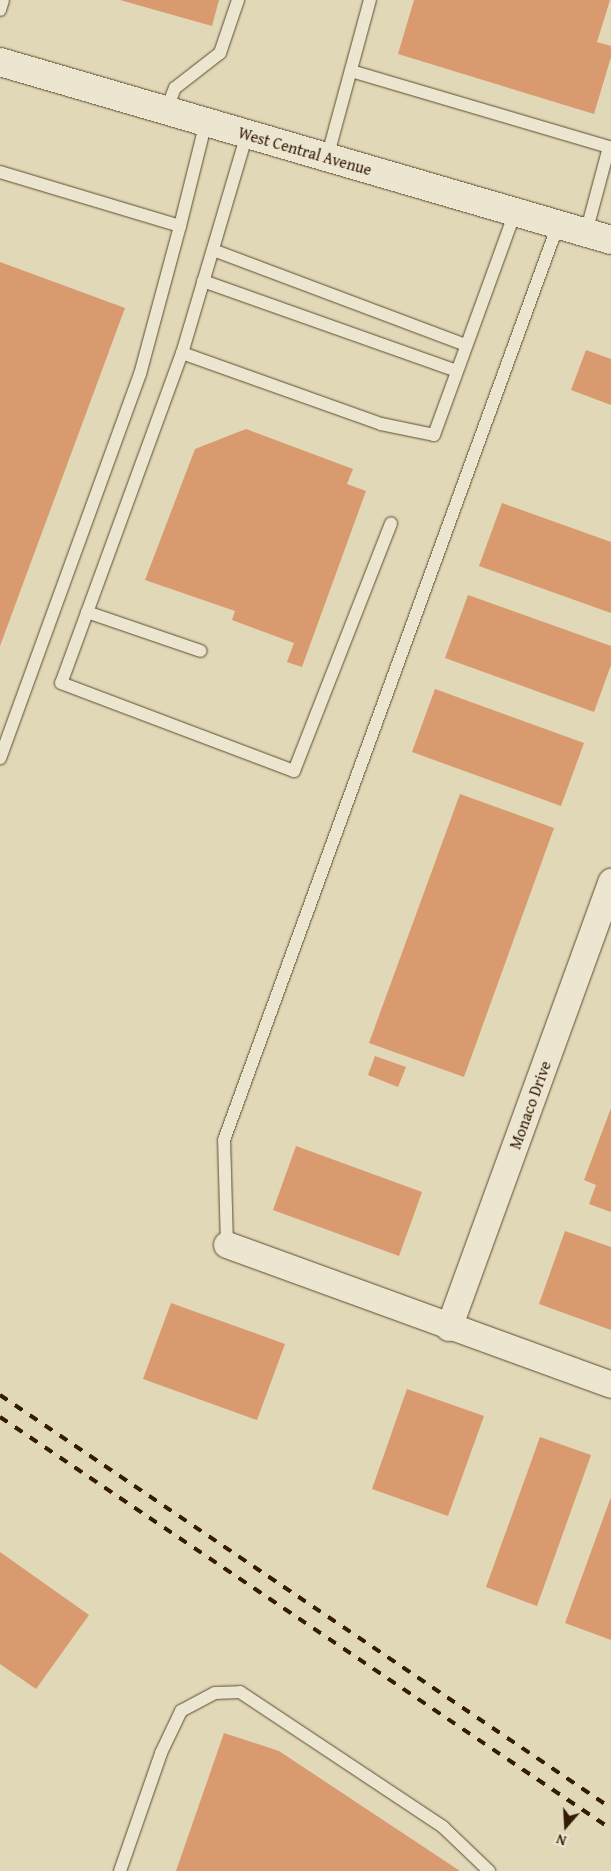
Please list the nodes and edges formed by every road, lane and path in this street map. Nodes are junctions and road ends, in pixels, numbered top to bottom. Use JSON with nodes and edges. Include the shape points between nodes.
{"nodes":[{"id":1,"x":3,"y":0,"type":"edge"},
{"id":2,"x":238,"y":0,"type":"edge"},
{"id":3,"x":370,"y":0,"type":"edge"},
{"id":4,"x":0,"y":10,"type":"edge"},
{"id":5,"x":0,"y":62,"type":"edge"},
{"id":6,"x":351,"y":71,"type":"junction"},
{"id":7,"x":166,"y":110,"type":"junction"},
{"id":8,"x":206,"y":122,"type":"junction"},
{"id":9,"x":247,"y":134,"type":"junction"},
{"id":10,"x":610,"y":144,"type":"edge"},
{"id":11,"x":327,"y":158,"type":"junction"},
{"id":12,"x":0,"y":172,"type":"edge"},
{"id":13,"x":515,"y":212,"type":"junction"},
{"id":14,"x":558,"y":225,"type":"junction"},
{"id":15,"x":180,"y":226,"type":"junction"},
{"id":16,"x":598,"y":237,"type":"edge"},
{"id":17,"x":213,"y":250,"type":"junction"},
{"id":18,"x":203,"y":281,"type":"junction"},
{"id":19,"x":466,"y":345,"type":"junction"},
{"id":20,"x":182,"y":353,"type":"junction"},
{"id":21,"x":457,"y":371,"type":"junction"},
{"id":22,"x":391,"y":523,"type":"dead end"},
{"id":23,"x":87,"y":612,"type":"junction"},
{"id":24,"x":201,"y":651,"type":"dead end"},
{"id":25,"x":0,"y":758,"type":"edge"},
{"id":26,"x":611,"y":882,"type":"edge"},
{"id":27,"x":228,"y":1245,"type":"joint"},
{"id":28,"x":449,"y":1328,"type":"junction"},
{"id":29,"x":611,"y":1384,"type":"edge"},
{"id":30,"x":120,"y":1871,"type":"edge"},
{"id":31,"x":489,"y":1871,"type":"edge"}],
"edges":[{"from":1,"to":4,"type":"lane"},
{"from":2,"to":7,"type":"lane","via":[[220,53],[175,88]]},
{"from":3,"to":6,"type":"lane"},
{"from":5,"to":7,"type":"street","name":"West Central Avenue"},
{"from":6,"to":10,"type":"lane"},
{"from":6,"to":11,"type":"lane"},
{"from":7,"to":8,"type":"street","name":"West Central Avenue"},
{"from":8,"to":9,"type":"street","name":"West Central Avenue"},
{"from":8,"to":15,"type":"lane"},
{"from":9,"to":11,"type":"street","name":"West Central Avenue"},
{"from":9,"to":17,"type":"lane"},
{"from":10,"to":16,"type":"lane"},
{"from":11,"to":13,"type":"street","name":"West Central Avenue"},
{"from":12,"to":15,"type":"lane"},
{"from":13,"to":14,"type":"street","name":"West Central Avenue"},
{"from":13,"to":19,"type":"lane"},
{"from":14,"to":16,"type":"street","name":"West Central Avenue"},
{"from":14,"to":27,"type":"lane","via":[[224,1140]]},
{"from":15,"to":25,"type":"lane","via":[[140,374]]},
{"from":17,"to":18,"type":"lane"},
{"from":17,"to":19,"type":"lane"},
{"from":18,"to":20,"type":"lane"},
{"from":18,"to":21,"type":"lane"},
{"from":19,"to":21,"type":"lane"},
{"from":20,"to":21,"type":"lane","via":[[382,424],[434,435]]},
{"from":20,"to":23,"type":"lane"},
{"from":22,"to":23,"type":"lane","via":[[294,771],[61,683]]},
{"from":23,"to":24,"type":"lane"},
{"from":26,"to":28,"type":"street","name":"Monaco Drive"},
{"from":27,"to":28,"type":"street"},
{"from":28,"to":29,"type":"street"},
{"from":30,"to":31,"type":"lane","via":[[161,1753],[181,1711],[215,1693],[240,1692],[443,1827]]}]}
